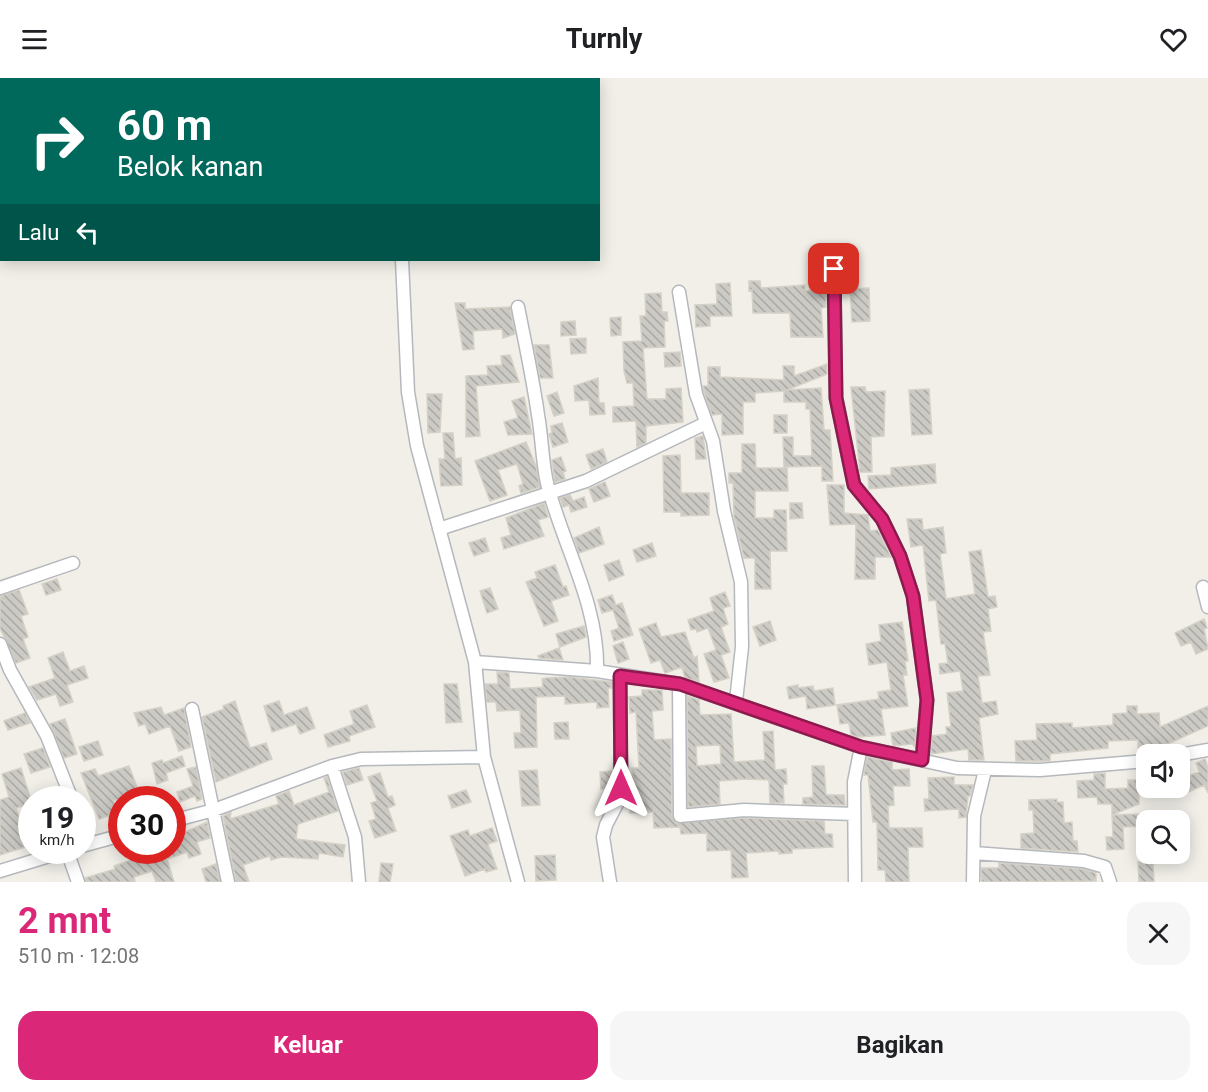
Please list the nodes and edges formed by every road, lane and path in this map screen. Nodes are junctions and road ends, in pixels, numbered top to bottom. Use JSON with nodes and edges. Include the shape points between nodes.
{"nodes":[{"id":1,"x":402,"y":261,"type":"edge"},
{"id":2,"x":834,"y":269,"type":"dead end"},
{"id":3,"x":679,"y":292,"type":"dead end"},
{"id":4,"x":518,"y":307,"type":"dead end"},
{"id":5,"x":706,"y":423,"type":"junction"},
{"id":6,"x":550,"y":493,"type":"junction"},
{"id":7,"x":439,"y":529,"type":"junction"},
{"id":8,"x":73,"y":563,"type":"dead end"},
{"id":9,"x":1203,"y":587,"type":"dead end"},
{"id":10,"x":0,"y":588,"type":"edge"},
{"id":11,"x":1208,"y":607,"type":"edge"},
{"id":12,"x":0,"y":644,"type":"edge"},
{"id":13,"x":475,"y":662,"type":"junction"},
{"id":14,"x":597,"y":671,"type":"junction"},
{"id":15,"x":620,"y":676,"type":"junction"},
{"id":16,"x":680,"y":684,"type":"junction"},
{"id":17,"x":736,"y":701,"type":"junction"},
{"id":18,"x":192,"y":709,"type":"dead end"},
{"id":19,"x":861,"y":747,"type":"junction"},
{"id":20,"x":1208,"y":750,"type":"edge"},
{"id":21,"x":1190,"y":753,"type":"edge"},
{"id":22,"x":484,"y":757,"type":"junction"},
{"id":23,"x":922,"y":760,"type":"junction"},
{"id":24,"x":1136,"y":762,"type":"edge"},
{"id":25,"x":332,"y":765,"type":"junction"},
{"id":26,"x":985,"y":770,"type":"junction"},
{"id":27,"x":67,"y":786,"type":"edge"},
{"id":28,"x":214,"y":810,"type":"junction"},
{"id":29,"x":854,"y":814,"type":"junction"},
{"id":30,"x":186,"y":817,"type":"edge"},
{"id":31,"x":974,"y":853,"type":"junction"},
{"id":32,"x":26,"y":864,"type":"edge"},
{"id":33,"x":72,"y":864,"type":"edge"},
{"id":34,"x":0,"y":872,"type":"edge"},
{"id":35,"x":78,"y":882,"type":"edge"},
{"id":36,"x":228,"y":882,"type":"edge"},
{"id":37,"x":359,"y":882,"type":"edge"},
{"id":38,"x":518,"y":882,"type":"edge"},
{"id":39,"x":610,"y":882,"type":"edge"},
{"id":40,"x":855,"y":882,"type":"edge"},
{"id":41,"x":973,"y":882,"type":"edge"},
{"id":42,"x":1110,"y":882,"type":"edge"}],
"edges":[{"from":1,"to":7,"type":"street","via":[[408,393],[417,446]]},
{"from":2,"to":23,"type":"street","via":[[837,408],[854,485],[882,519],[913,596],[927,700]]},
{"from":3,"to":5,"type":"street","via":[[696,394]]},
{"from":4,"to":6,"type":"street"},
{"from":5,"to":6,"type":"street","via":[[603,473]]},
{"from":5,"to":17,"type":"street","via":[[741,582],[742,647]]},
{"from":6,"to":7,"type":"street"},
{"from":6,"to":14,"type":"street","via":[[585,593],[598,644]]},
{"from":7,"to":13,"type":"street"},
{"from":8,"to":10,"type":"street"},
{"from":9,"to":11,"type":"street"},
{"from":12,"to":27,"type":"street","via":[[47,736]]},
{"from":13,"to":14,"type":"street"},
{"from":13,"to":22,"type":"street"},
{"from":14,"to":15,"type":"street"},
{"from":15,"to":16,"type":"street"},
{"from":15,"to":39,"type":"street","via":[[621,796],[603,837]]},
{"from":16,"to":17,"type":"street"},
{"from":16,"to":29,"type":"street","via":[[680,816],[744,810]]},
{"from":17,"to":19,"type":"street"},
{"from":18,"to":28,"type":"street"},
{"from":19,"to":23,"type":"street"},
{"from":19,"to":29,"type":"street","via":[[854,782]]},
{"from":20,"to":21,"type":"street"},
{"from":22,"to":25,"type":"street","via":[[361,759]]},
{"from":22,"to":38,"type":"street"},
{"from":23,"to":26,"type":"street"},
{"from":24,"to":26,"type":"street"},
{"from":25,"to":28,"type":"street"},
{"from":25,"to":37,"type":"street","via":[[355,837]]},
{"from":26,"to":31,"type":"street","via":[[974,816]]},
{"from":28,"to":30,"type":"street"},
{"from":28,"to":36,"type":"street"},
{"from":29,"to":40,"type":"street"},
{"from":31,"to":41,"type":"street"},
{"from":31,"to":42,"type":"street","via":[[1084,861],[1105,867]]},
{"from":32,"to":34,"type":"street"},
{"from":33,"to":35,"type":"street"}]}
